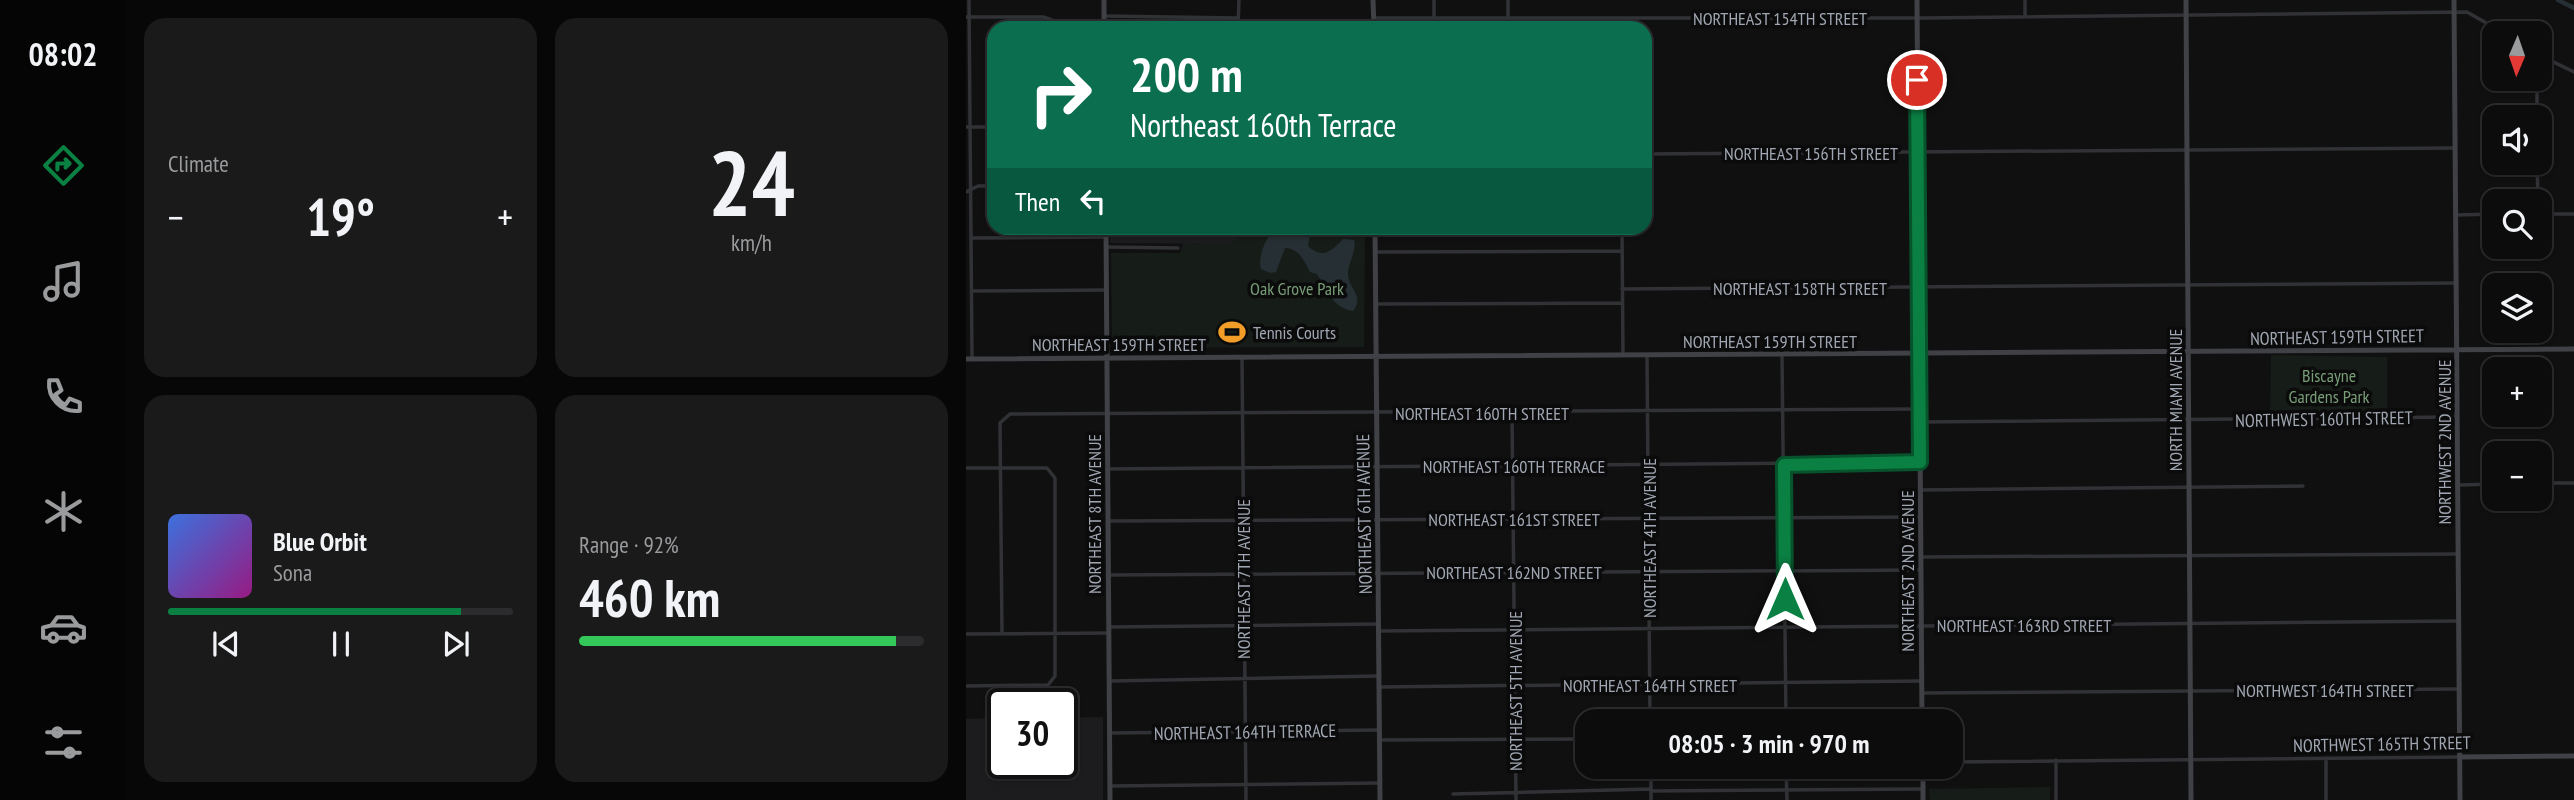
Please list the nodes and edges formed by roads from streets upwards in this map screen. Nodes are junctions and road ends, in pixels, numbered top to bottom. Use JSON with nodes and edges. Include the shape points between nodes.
{"nodes":[{"id":1,"x":969,"y":0,"type":"edge"},
{"id":2,"x":1104,"y":0,"type":"edge"},
{"id":3,"x":1238,"y":0,"type":"edge"},
{"id":4,"x":1373,"y":0,"type":"edge"},
{"id":5,"x":1434,"y":0,"type":"edge"},
{"id":6,"x":1508,"y":0,"type":"edge"},
{"id":7,"x":1917,"y":0,"type":"edge"},
{"id":8,"x":2025,"y":0,"type":"edge"},
{"id":9,"x":2186,"y":0,"type":"edge"},
{"id":10,"x":2454,"y":0,"type":"edge"},
{"id":11,"x":2455,"y":12,"type":"junction"},
{"id":12,"x":1104,"y":16,"type":"junction"},
{"id":13,"x":2186,"y":16,"type":"junction"},
{"id":14,"x":968,"y":17,"type":"edge"},
{"id":15,"x":1508,"y":17,"type":"junction"},
{"id":16,"x":2025,"y":17,"type":"junction"},
{"id":17,"x":1238,"y":18,"type":"joint"},
{"id":18,"x":1374,"y":18,"type":"joint"},
{"id":19,"x":1434,"y":18,"type":"junction"},
{"id":20,"x":1917,"y":18,"type":"junction"},
{"id":21,"x":1054,"y":21,"type":"edge"},
{"id":22,"x":1104,"y":21,"type":"edge"},
{"id":23,"x":2485,"y":21,"type":"edge"},
{"id":24,"x":2552,"y":61,"type":"edge"},
{"id":25,"x":968,"y":70,"type":"edge"},
{"id":26,"x":2574,"y":72,"type":"edge"},
{"id":27,"x":968,"y":127,"type":"edge"},
{"id":28,"x":987,"y":127,"type":"edge"},
{"id":29,"x":2456,"y":148,"type":"junction"},
{"id":30,"x":2187,"y":150,"type":"junction"},
{"id":31,"x":1918,"y":153,"type":"junction"},
{"id":32,"x":1652,"y":154,"type":"edge"},
{"id":33,"x":987,"y":186,"type":"edge"},
{"id":34,"x":968,"y":191,"type":"edge"},
{"id":35,"x":2482,"y":214,"type":"edge"},
{"id":36,"x":2552,"y":214,"type":"edge"},
{"id":37,"x":2574,"y":214,"type":"edge"},
{"id":38,"x":2457,"y":215,"type":"junction"},
{"id":39,"x":1375,"y":235,"type":"edge"},
{"id":40,"x":1622,"y":235,"type":"edge"},
{"id":41,"x":1106,"y":237,"type":"joint"},
{"id":42,"x":972,"y":238,"type":"junction"},
{"id":43,"x":969,"y":247,"type":"edge"},
{"id":44,"x":1106,"y":247,"type":"junction"},
{"id":45,"x":1178,"y":248,"type":"dead end"},
{"id":46,"x":1622,"y":251,"type":"junction"},
{"id":47,"x":1376,"y":252,"type":"junction"},
{"id":48,"x":2457,"y":283,"type":"junction"},
{"id":49,"x":2188,"y":285,"type":"junction"},
{"id":50,"x":1919,"y":287,"type":"junction"},
{"id":51,"x":1622,"y":289,"type":"junction"},
{"id":52,"x":1106,"y":290,"type":"junction"},
{"id":53,"x":972,"y":291,"type":"junction"},
{"id":54,"x":969,"y":303,"type":"edge"},
{"id":55,"x":1622,"y":303,"type":"junction"},
{"id":56,"x":1376,"y":304,"type":"junction"},
{"id":57,"x":2574,"y":349,"type":"edge"},
{"id":58,"x":2458,"y":350,"type":"junction"},
{"id":59,"x":2188,"y":352,"type":"junction"},
{"id":60,"x":1919,"y":354,"type":"junction"},
{"id":61,"x":1782,"y":355,"type":"junction"},
{"id":62,"x":1623,"y":356,"type":"junction"},
{"id":63,"x":1647,"y":356,"type":"junction"},
{"id":64,"x":969,"y":358,"type":"edge"},
{"id":65,"x":1107,"y":358,"type":"junction"},
{"id":66,"x":1242,"y":358,"type":"junction"},
{"id":67,"x":1377,"y":358,"type":"junction"},
{"id":68,"x":1920,"y":409,"type":"junction"},
{"id":69,"x":1784,"y":411,"type":"junction"},
{"id":70,"x":1377,"y":413,"type":"junction"},
{"id":71,"x":1511,"y":413,"type":"junction"},
{"id":72,"x":1647,"y":413,"type":"junction"},
{"id":73,"x":1242,"y":414,"type":"junction"},
{"id":74,"x":1107,"y":415,"type":"junction"},
{"id":75,"x":2458,"y":417,"type":"junction"},
{"id":76,"x":2189,"y":420,"type":"junction"},
{"id":77,"x":1920,"y":422,"type":"junction"},
{"id":78,"x":1920,"y":462,"type":"junction"},
{"id":79,"x":1784,"y":465,"type":"junction"},
{"id":80,"x":1377,"y":466,"type":"junction"},
{"id":81,"x":1648,"y":466,"type":"junction"},
{"id":82,"x":1243,"y":467,"type":"junction"},
{"id":83,"x":1512,"y":467,"type":"junction"},
{"id":84,"x":966,"y":468,"type":"edge"},
{"id":85,"x":1001,"y":468,"type":"junction"},
{"id":86,"x":1107,"y":469,"type":"junction"},
{"id":87,"x":2552,"y":483,"type":"edge"},
{"id":88,"x":2574,"y":483,"type":"edge"},
{"id":89,"x":2482,"y":484,"type":"edge"},
{"id":90,"x":2459,"y":485,"type":"junction"},
{"id":91,"x":2303,"y":486,"type":"dead end"},
{"id":92,"x":2189,"y":488,"type":"junction"},
{"id":93,"x":1920,"y":490,"type":"junction"},
{"id":94,"x":1920,"y":517,"type":"junction"},
{"id":95,"x":1784,"y":518,"type":"junction"},
{"id":96,"x":1243,"y":519,"type":"junction"},
{"id":97,"x":1378,"y":519,"type":"junction"},
{"id":98,"x":1648,"y":519,"type":"junction"},
{"id":99,"x":1514,"y":520,"type":"junction"},
{"id":100,"x":1108,"y":521,"type":"junction"},
{"id":101,"x":2459,"y":554,"type":"junction"},
{"id":102,"x":2190,"y":556,"type":"junction"},
{"id":103,"x":1920,"y":557,"type":"junction"},
{"id":104,"x":1921,"y":570,"type":"junction"},
{"id":105,"x":1244,"y":572,"type":"junction"},
{"id":106,"x":1378,"y":572,"type":"junction"},
{"id":107,"x":1649,"y":572,"type":"junction"},
{"id":108,"x":1784,"y":572,"type":"junction"},
{"id":109,"x":1515,"y":573,"type":"junction"},
{"id":110,"x":1108,"y":575,"type":"junction"},
{"id":111,"x":2460,"y":621,"type":"junction"},
{"id":112,"x":2190,"y":624,"type":"junction"},
{"id":113,"x":1244,"y":626,"type":"junction"},
{"id":114,"x":1785,"y":626,"type":"junction"},
{"id":115,"x":1921,"y":626,"type":"junction"},
{"id":116,"x":1379,"y":628,"type":"junction"},
{"id":117,"x":1649,"y":628,"type":"junction"},
{"id":118,"x":1515,"y":629,"type":"junction"},
{"id":119,"x":1109,"y":630,"type":"junction"},
{"id":120,"x":1055,"y":633,"type":"junction"},
{"id":121,"x":966,"y":634,"type":"edge"},
{"id":122,"x":1002,"y":634,"type":"junction"},
{"id":123,"x":1379,"y":676,"type":"junction"},
{"id":124,"x":1244,"y":678,"type":"junction"},
{"id":125,"x":1110,"y":681,"type":"junction"},
{"id":126,"x":1922,"y":681,"type":"junction"},
{"id":127,"x":1785,"y":684,"type":"junction"},
{"id":128,"x":1650,"y":685,"type":"junction"},
{"id":129,"x":966,"y":686,"type":"edge"},
{"id":130,"x":1516,"y":686,"type":"junction"},
{"id":131,"x":1379,"y":687,"type":"junction"},
{"id":132,"x":2460,"y":689,"type":"junction"},
{"id":133,"x":2190,"y":691,"type":"junction"},
{"id":134,"x":1922,"y":693,"type":"junction"},
{"id":135,"x":1650,"y":709,"type":"edge"},
{"id":136,"x":1786,"y":709,"type":"edge"},
{"id":137,"x":1922,"y":709,"type":"edge"},
{"id":138,"x":1380,"y":730,"type":"junction"},
{"id":139,"x":1244,"y":731,"type":"junction"},
{"id":140,"x":1110,"y":733,"type":"junction"},
{"id":141,"x":1575,"y":738,"type":"edge"},
{"id":142,"x":1380,"y":740,"type":"junction"},
{"id":143,"x":1515,"y":740,"type":"junction"},
{"id":144,"x":2574,"y":756,"type":"edge"},
{"id":145,"x":2460,"y":757,"type":"junction"},
{"id":146,"x":2326,"y":758,"type":"junction"},
{"id":147,"x":2191,"y":760,"type":"junction"},
{"id":148,"x":2056,"y":761,"type":"junction"},
{"id":149,"x":1963,"y":762,"type":"edge"},
{"id":150,"x":1651,"y":779,"type":"edge"},
{"id":151,"x":1786,"y":779,"type":"edge"},
{"id":152,"x":1923,"y":779,"type":"edge"},
{"id":153,"x":1380,"y":783,"type":"junction"},
{"id":154,"x":1245,"y":785,"type":"junction"},
{"id":155,"x":1110,"y":786,"type":"junction"},
{"id":156,"x":1786,"y":789,"type":"junction"},
{"id":157,"x":1923,"y":789,"type":"junction"},
{"id":158,"x":1651,"y":790,"type":"junction"},
{"id":159,"x":1516,"y":792,"type":"junction"},
{"id":160,"x":1453,"y":794,"type":"dead end"},
{"id":161,"x":1110,"y":800,"type":"edge"},
{"id":162,"x":1246,"y":800,"type":"edge"},
{"id":163,"x":1380,"y":800,"type":"edge"},
{"id":164,"x":1516,"y":800,"type":"edge"},
{"id":165,"x":1651,"y":800,"type":"edge"},
{"id":166,"x":1787,"y":800,"type":"edge"},
{"id":167,"x":1923,"y":800,"type":"edge"},
{"id":168,"x":2056,"y":800,"type":"edge"},
{"id":169,"x":2191,"y":800,"type":"edge"},
{"id":170,"x":2326,"y":800,"type":"edge"},
{"id":171,"x":2460,"y":800,"type":"edge"}],
"edges":[{"from":1,"to":14,"type":"street"},
{"from":2,"to":12,"type":"street"},
{"from":3,"to":17,"type":"street"},
{"from":4,"to":18,"type":"street"},
{"from":5,"to":19,"type":"street"},
{"from":6,"to":15,"type":"street"},
{"from":7,"to":20,"type":"street","name":"NORTHEAST 2ND AVENUE"},
{"from":8,"to":16,"type":"street"},
{"from":9,"to":13,"type":"street","name":"NORTH MIAMI AVENUE"},
{"from":10,"to":11,"type":"street","name":"NORTHWEST 2ND AVENUE"},
{"from":11,"to":13,"type":"street","name":"NORTHEAST 154TH STREET"},
{"from":11,"to":23,"type":"street","name":"NORTHEAST 154TH STREET","via":[[2472,13]]},
{"from":11,"to":29,"type":"street","name":"NORTHWEST 2ND AVENUE"},
{"from":12,"to":17,"type":"street"},
{"from":12,"to":22,"type":"street"},
{"from":13,"to":16,"type":"street","name":"NORTHEAST 154TH STREET"},
{"from":13,"to":30,"type":"street","name":"NORTH MIAMI AVENUE"},
{"from":14,"to":21,"type":"street"},
{"from":14,"to":25,"type":"street"},
{"from":15,"to":19,"type":"street","name":"NORTHEAST 154TH STREET"},
{"from":15,"to":20,"type":"street","name":"NORTHEAST 154TH STREET"},
{"from":16,"to":20,"type":"street","name":"NORTHEAST 154TH STREET"},
{"from":18,"to":19,"type":"street","name":"NORTHEAST 154TH STREET"},
{"from":20,"to":31,"type":"street","name":"NORTHEAST 2ND AVENUE"},
{"from":24,"to":26,"type":"street"},
{"from":25,"to":27,"type":"street"},
{"from":27,"to":28,"type":"street"},
{"from":27,"to":34,"type":"street"},
{"from":29,"to":30,"type":"street","name":"NORTHEAST 156TH STREET"},
{"from":29,"to":38,"type":"street","name":"NORTHWEST 2ND AVENUE"},
{"from":30,"to":31,"type":"street","name":"NORTHEAST 156TH STREET"},
{"from":30,"to":49,"type":"street","name":"NORTH MIAMI AVENUE"},
{"from":31,"to":32,"type":"street","name":"NORTHEAST 156TH STREET"},
{"from":31,"to":50,"type":"street","name":"NORTHEAST 2ND AVENUE"},
{"from":33,"to":34,"type":"street"},
{"from":34,"to":42,"type":"street"},
{"from":35,"to":38,"type":"street"},
{"from":36,"to":37,"type":"street"},
{"from":38,"to":48,"type":"street","name":"NORTHWEST 2ND AVENUE"},
{"from":39,"to":47,"type":"street","name":"NORTHEAST 6TH AVENUE"},
{"from":40,"to":46,"type":"street"},
{"from":41,"to":42,"type":"street"},
{"from":41,"to":44,"type":"street","name":"NORTHEAST 8TH AVENUE"},
{"from":42,"to":43,"type":"street"},
{"from":43,"to":53,"type":"street"},
{"from":44,"to":45,"type":"street"},
{"from":44,"to":52,"type":"street","name":"NORTHEAST 8TH AVENUE"},
{"from":46,"to":47,"type":"street"},
{"from":46,"to":51,"type":"street"},
{"from":47,"to":56,"type":"street","name":"NORTHEAST 6TH AVENUE"},
{"from":48,"to":49,"type":"street","name":"NORTHEAST 158TH STREET"},
{"from":48,"to":58,"type":"street","name":"NORTHWEST 2ND AVENUE"},
{"from":49,"to":50,"type":"street","name":"NORTHEAST 158TH STREET"},
{"from":49,"to":59,"type":"street","name":"NORTH MIAMI AVENUE"},
{"from":50,"to":51,"type":"street","name":"NORTHEAST 158TH STREET"},
{"from":50,"to":60,"type":"street","name":"NORTHEAST 2ND AVENUE"},
{"from":51,"to":55,"type":"street"},
{"from":52,"to":53,"type":"street"},
{"from":52,"to":65,"type":"street","name":"NORTHEAST 8TH AVENUE"},
{"from":53,"to":54,"type":"street"},
{"from":54,"to":64,"type":"street"},
{"from":55,"to":56,"type":"street"},
{"from":55,"to":62,"type":"street"},
{"from":56,"to":67,"type":"street","name":"NORTHEAST 6TH AVENUE"},
{"from":57,"to":58,"type":"street","name":"NORTHEAST 159TH STREET"},
{"from":58,"to":59,"type":"street","name":"NORTHEAST 159TH STREET"},
{"from":58,"to":75,"type":"street","name":"NORTHWEST 2ND AVENUE"},
{"from":59,"to":60,"type":"street","name":"NORTHEAST 159TH STREET"},
{"from":59,"to":76,"type":"street","name":"NORTH MIAMI AVENUE"},
{"from":60,"to":61,"type":"street","name":"NORTHEAST 159TH STREET"},
{"from":60,"to":68,"type":"street","name":"NORTHEAST 2ND AVENUE"},
{"from":61,"to":63,"type":"street","name":"NORTHEAST 159TH STREET"},
{"from":61,"to":69,"type":"street"},
{"from":62,"to":63,"type":"street","name":"NORTHEAST 159TH STREET"},
{"from":62,"to":67,"type":"street","name":"NORTHEAST 159TH STREET"},
{"from":63,"to":72,"type":"street","name":"NORTHEAST 4TH AVENUE"},
{"from":64,"to":65,"type":"street","name":"NORTHEAST 159TH STREET"},
{"from":65,"to":66,"type":"street","name":"NORTHEAST 159TH STREET"},
{"from":65,"to":74,"type":"street","name":"NORTHEAST 8TH AVENUE"},
{"from":66,"to":67,"type":"street","name":"NORTHEAST 159TH STREET"},
{"from":66,"to":73,"type":"street","name":"NORTHEAST 7TH AVENUE"},
{"from":67,"to":70,"type":"street","name":"NORTHEAST 6TH AVENUE"},
{"from":68,"to":69,"type":"street","name":"NORTHEAST 160TH STREET"},
{"from":68,"to":77,"type":"street","name":"NORTHEAST 2ND AVENUE"},
{"from":69,"to":72,"type":"street","name":"NORTHEAST 160TH STREET"},
{"from":69,"to":79,"type":"street"},
{"from":70,"to":71,"type":"street","name":"NORTHEAST 160TH STREET"},
{"from":70,"to":73,"type":"street","name":"NORTHEAST 160TH STREET"},
{"from":70,"to":80,"type":"street","name":"NORTHEAST 6TH AVENUE"},
{"from":71,"to":72,"type":"street","name":"NORTHEAST 160TH STREET"},
{"from":71,"to":83,"type":"street","name":"NORTHEAST 5TH AVENUE"},
{"from":72,"to":81,"type":"street","name":"NORTHEAST 4TH AVENUE"},
{"from":73,"to":74,"type":"street","name":"NORTHEAST 160TH STREET"},
{"from":73,"to":82,"type":"street","name":"NORTHEAST 7TH AVENUE"},
{"from":74,"to":85,"type":"street","name":"NORTHEAST 160TH STREET","via":[[1010,414],[1003,418]]},
{"from":74,"to":86,"type":"street","name":"NORTHEAST 8TH AVENUE"},
{"from":75,"to":76,"type":"street","name":"NORTHWEST 160TH STREET"},
{"from":75,"to":90,"type":"street","name":"NORTHWEST 2ND AVENUE"},
{"from":76,"to":77,"type":"street"},
{"from":76,"to":92,"type":"street","name":"NORTH MIAMI AVENUE"},
{"from":77,"to":78,"type":"street","name":"NORTHEAST 2ND AVENUE"},
{"from":78,"to":79,"type":"street","name":"NORTHEAST 160TH TERRACE"},
{"from":78,"to":93,"type":"street","name":"NORTHEAST 2ND AVENUE"},
{"from":79,"to":81,"type":"street","name":"NORTHEAST 160TH TERRACE"},
{"from":79,"to":95,"type":"street"},
{"from":80,"to":82,"type":"street","name":"NORTHEAST 160TH TERRACE"},
{"from":80,"to":83,"type":"street","name":"NORTHEAST 160TH TERRACE"},
{"from":80,"to":97,"type":"street","name":"NORTHEAST 6TH AVENUE"},
{"from":81,"to":83,"type":"street","name":"NORTHEAST 160TH TERRACE"},
{"from":81,"to":98,"type":"street","name":"NORTHEAST 4TH AVENUE"},
{"from":82,"to":86,"type":"street","name":"NORTHEAST 160TH TERRACE"},
{"from":82,"to":96,"type":"street","name":"NORTHEAST 7TH AVENUE"},
{"from":83,"to":99,"type":"street","name":"NORTHEAST 5TH AVENUE"},
{"from":84,"to":85,"type":"street"},
{"from":85,"to":120,"type":"street","via":[[1047,468],[1055,478]]},
{"from":85,"to":122,"type":"street"},
{"from":86,"to":100,"type":"street","name":"NORTHEAST 8TH AVENUE"},
{"from":87,"to":88,"type":"street"},
{"from":89,"to":90,"type":"street"},
{"from":90,"to":101,"type":"street","name":"NORTHWEST 2ND AVENUE"},
{"from":91,"to":92,"type":"street"},
{"from":92,"to":93,"type":"street"},
{"from":92,"to":102,"type":"street","name":"NORTH MIAMI AVENUE"},
{"from":93,"to":94,"type":"street","name":"NORTHEAST 2ND AVENUE"},
{"from":94,"to":95,"type":"street","name":"NORTHEAST 161ST STREET"},
{"from":94,"to":103,"type":"street","name":"NORTHEAST 2ND AVENUE"},
{"from":95,"to":98,"type":"street","name":"NORTHEAST 161ST STREET"},
{"from":95,"to":108,"type":"street"},
{"from":96,"to":97,"type":"street","name":"NORTHEAST 161ST STREET"},
{"from":96,"to":100,"type":"street","name":"NORTHEAST 161ST STREET"},
{"from":96,"to":105,"type":"street","name":"NORTHEAST 7TH AVENUE"},
{"from":97,"to":99,"type":"street","name":"NORTHEAST 161ST STREET"},
{"from":97,"to":106,"type":"street","name":"NORTHEAST 6TH AVENUE"},
{"from":98,"to":99,"type":"street","name":"NORTHEAST 161ST STREET"},
{"from":98,"to":107,"type":"street","name":"NORTHEAST 4TH AVENUE"},
{"from":99,"to":109,"type":"street","name":"NORTHEAST 5TH AVENUE"},
{"from":100,"to":110,"type":"street","name":"NORTHEAST 8TH AVENUE"},
{"from":101,"to":102,"type":"street"},
{"from":101,"to":111,"type":"street","name":"NORTHWEST 2ND AVENUE"},
{"from":102,"to":103,"type":"street"},
{"from":102,"to":112,"type":"street","name":"NORTH MIAMI AVENUE"},
{"from":103,"to":104,"type":"street","name":"NORTHEAST 2ND AVENUE"},
{"from":104,"to":108,"type":"street","name":"NORTHEAST 162ND STREET"},
{"from":104,"to":115,"type":"street","name":"NORTHEAST 2ND AVENUE"},
{"from":105,"to":106,"type":"street","name":"NORTHEAST 162ND STREET"},
{"from":105,"to":110,"type":"street","name":"NORTHEAST 162ND STREET"},
{"from":105,"to":113,"type":"street","name":"NORTHEAST 7TH AVENUE"},
{"from":106,"to":109,"type":"street","name":"NORTHEAST 162ND STREET"},
{"from":106,"to":116,"type":"street","name":"NORTHEAST 6TH AVENUE"},
{"from":107,"to":108,"type":"street","name":"NORTHEAST 162ND STREET"},
{"from":107,"to":109,"type":"street","name":"NORTHEAST 162ND STREET"},
{"from":107,"to":117,"type":"street","name":"NORTHEAST 4TH AVENUE"},
{"from":108,"to":114,"type":"street"},
{"from":109,"to":118,"type":"street","name":"NORTHEAST 5TH AVENUE"},
{"from":110,"to":119,"type":"street","name":"NORTHEAST 8TH AVENUE"},
{"from":111,"to":112,"type":"street","name":"NORTHEAST 163RD STREET"},
{"from":111,"to":132,"type":"street","name":"NORTHWEST 2ND AVENUE"},
{"from":112,"to":115,"type":"street","name":"NORTHEAST 163RD STREET"},
{"from":112,"to":133,"type":"street","name":"NORTH MIAMI AVENUE"},
{"from":113,"to":116,"type":"street","name":"NORTHEAST 163RD STREET"},
{"from":113,"to":119,"type":"street","name":"NORTHEAST 163RD STREET"},
{"from":113,"to":124,"type":"street","name":"NORTHEAST 7TH AVENUE"},
{"from":114,"to":115,"type":"street","name":"NORTHEAST 163RD STREET"},
{"from":114,"to":117,"type":"street","name":"NORTHEAST 163RD STREET"},
{"from":114,"to":127,"type":"street"},
{"from":115,"to":126,"type":"street","name":"NORTHEAST 2ND AVENUE"},
{"from":116,"to":118,"type":"street","name":"NORTHEAST 163RD STREET"},
{"from":116,"to":123,"type":"street","name":"NORTHEAST 6TH AVENUE"},
{"from":117,"to":118,"type":"street","name":"NORTHEAST 163RD STREET"},
{"from":117,"to":128,"type":"street","name":"NORTHEAST 4TH AVENUE"},
{"from":118,"to":130,"type":"street","name":"NORTHEAST 5TH AVENUE"},
{"from":119,"to":120,"type":"street","name":"NORTHEAST 163RD STREET"},
{"from":119,"to":125,"type":"street","name":"NORTHEAST 8TH AVENUE"},
{"from":120,"to":122,"type":"street","name":"NORTHEAST 163RD STREET"},
{"from":120,"to":129,"type":"street","via":[[1054,681],[1048,685]]},
{"from":121,"to":122,"type":"street","name":"NORTHEAST 163RD STREET"},
{"from":123,"to":124,"type":"street"},
{"from":123,"to":131,"type":"street","name":"NORTHEAST 6TH AVENUE"},
{"from":124,"to":125,"type":"street"},
{"from":124,"to":139,"type":"street","name":"NORTHEAST 7TH AVENUE"},
{"from":125,"to":140,"type":"street","name":"NORTHEAST 8TH AVENUE"},
{"from":126,"to":127,"type":"street","name":"NORTHEAST 164TH STREET"},
{"from":126,"to":134,"type":"street","name":"NORTHEAST 2ND AVENUE"},
{"from":127,"to":128,"type":"street","name":"NORTHEAST 164TH STREET"},
{"from":127,"to":136,"type":"street"},
{"from":128,"to":130,"type":"street","name":"NORTHEAST 164TH STREET"},
{"from":128,"to":135,"type":"street","name":"NORTHEAST 4TH AVENUE"},
{"from":130,"to":131,"type":"street","name":"NORTHEAST 164TH STREET"},
{"from":130,"to":143,"type":"street","name":"NORTHEAST 5TH AVENUE"},
{"from":131,"to":138,"type":"street","name":"NORTHEAST 6TH AVENUE"},
{"from":132,"to":133,"type":"street","name":"NORTHWEST 164TH STREET"},
{"from":132,"to":145,"type":"street","name":"NORTHWEST 2ND AVENUE"},
{"from":133,"to":134,"type":"street"},
{"from":133,"to":147,"type":"street","name":"NORTH MIAMI AVENUE"},
{"from":134,"to":137,"type":"street","name":"NORTHEAST 2ND AVENUE"},
{"from":138,"to":139,"type":"street","name":"NORTHEAST 164TH TERRACE"},
{"from":138,"to":142,"type":"street","name":"NORTHEAST 6TH AVENUE"},
{"from":139,"to":140,"type":"street","name":"NORTHEAST 164TH TERRACE"},
{"from":139,"to":154,"type":"street","name":"NORTHEAST 7TH AVENUE"},
{"from":140,"to":155,"type":"street","name":"NORTHEAST 8TH AVENUE"},
{"from":141,"to":143,"type":"street"},
{"from":142,"to":143,"type":"street"},
{"from":142,"to":153,"type":"street","name":"NORTHEAST 6TH AVENUE"},
{"from":143,"to":159,"type":"street","name":"NORTHEAST 5TH AVENUE"},
{"from":144,"to":145,"type":"street","name":"NORTHWEST 165TH STREET"},
{"from":145,"to":146,"type":"street","name":"NORTHWEST 165TH STREET"},
{"from":145,"to":171,"type":"street","name":"NORTHWEST 2ND AVENUE"},
{"from":146,"to":147,"type":"street","name":"NORTHWEST 165TH STREET"},
{"from":146,"to":170,"type":"street"},
{"from":147,"to":148,"type":"street","name":"NORTHWEST 165TH STREET"},
{"from":147,"to":169,"type":"street","name":"NORTH MIAMI AVENUE"},
{"from":148,"to":149,"type":"street","name":"NORTHWEST 165TH STREET"},
{"from":148,"to":168,"type":"street"},
{"from":150,"to":158,"type":"street"},
{"from":151,"to":156,"type":"street"},
{"from":152,"to":157,"type":"street"},
{"from":153,"to":154,"type":"street"},
{"from":153,"to":163,"type":"street","name":"NORTHEAST 6TH AVENUE"},
{"from":154,"to":155,"type":"street"},
{"from":154,"to":162,"type":"street","name":"NORTHEAST 7TH AVENUE"},
{"from":155,"to":161,"type":"street","name":"NORTHEAST 8TH AVENUE"},
{"from":156,"to":157,"type":"street"},
{"from":156,"to":158,"type":"street"},
{"from":156,"to":166,"type":"street"},
{"from":157,"to":167,"type":"street"},
{"from":158,"to":159,"type":"street"},
{"from":158,"to":165,"type":"street"},
{"from":159,"to":160,"type":"street"},
{"from":159,"to":164,"type":"street","name":"NORTHEAST 5TH AVENUE"}]}
